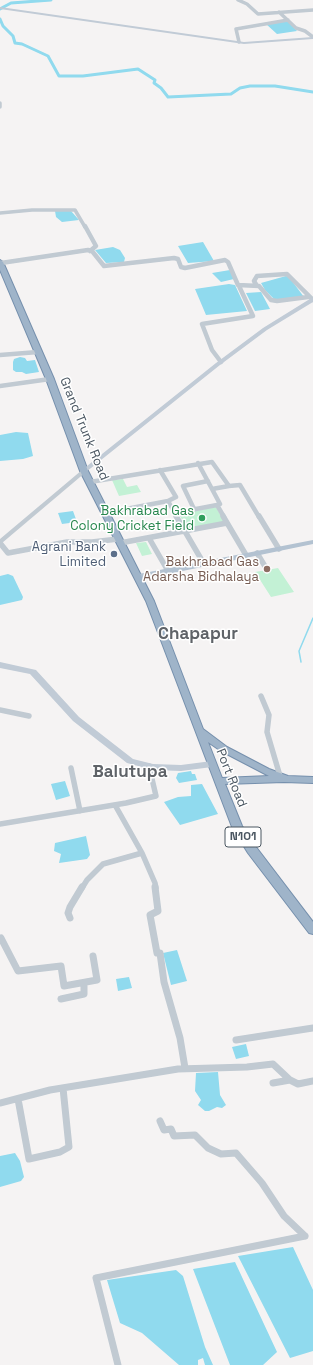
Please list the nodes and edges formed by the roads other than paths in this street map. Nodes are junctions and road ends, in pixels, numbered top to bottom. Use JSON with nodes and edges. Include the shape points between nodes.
{"nodes":[{"id":1,"x":238,"y":0,"type":"edge"},
{"id":2,"x":1,"y":8,"type":"edge"},
{"id":3,"x":313,"y":10,"type":"edge"},
{"id":4,"x":279,"y":12,"type":"junction"},
{"id":5,"x":288,"y":20,"type":"junction"},
{"id":6,"x":313,"y":37,"type":"edge"},
{"id":7,"x":239,"y":42,"type":"junction"},
{"id":8,"x":0,"y":103,"type":"edge"},
{"id":9,"x":0,"y":106,"type":"edge"},
{"id":10,"x":0,"y":213,"type":"edge"},
{"id":11,"x":90,"y":250,"type":"junction"},
{"id":12,"x":0,"y":263,"type":"edge"},
{"id":13,"x":239,"y":286,"type":"junction"},
{"id":14,"x":257,"y":286,"type":"junction"},
{"id":15,"x":312,"y":299,"type":"edge"},
{"id":16,"x":38,"y":352,"type":"junction"},
{"id":17,"x":0,"y":355,"type":"edge"},
{"id":18,"x":221,"y":362,"type":"junction"},
{"id":19,"x":50,"y":379,"type":"junction"},
{"id":20,"x":0,"y":386,"type":"edge"},
{"id":21,"x":198,"y":463,"type":"junction"},
{"id":22,"x":160,"y":470,"type":"junction"},
{"id":23,"x":84,"y":471,"type":"junction"},
{"id":24,"x":208,"y":481,"type":"junction"},
{"id":25,"x":90,"y":482,"type":"junction"},
{"id":26,"x":229,"y":486,"type":"junction"},
{"id":27,"x":212,"y":489,"type":"junction"},
{"id":28,"x":168,"y":501,"type":"junction"},
{"id":29,"x":217,"y":505,"type":"junction"},
{"id":30,"x":194,"y":509,"type":"junction"},
{"id":31,"x":105,"y":513,"type":"junction"},
{"id":32,"x":175,"y":513,"type":"junction"},
{"id":33,"x":227,"y":523,"type":"junction"},
{"id":34,"x":185,"y":531,"type":"junction"},
{"id":35,"x":149,"y":538,"type":"junction"},
{"id":36,"x":119,"y":541,"type":"junction"},
{"id":37,"x":313,"y":542,"type":"edge"},
{"id":38,"x":0,"y":543,"type":"edge"},
{"id":39,"x":279,"y":548,"type":"junction"},
{"id":40,"x":257,"y":553,"type":"junction"},
{"id":41,"x":246,"y":555,"type":"junction"},
{"id":42,"x":204,"y":564,"type":"junction"},
{"id":43,"x":266,"y":568,"type":"dead end"},
{"id":44,"x":168,"y":571,"type":"junction"},
{"id":45,"x":139,"y":577,"type":"junction"},
{"id":46,"x":0,"y":665,"type":"edge"},
{"id":47,"x":261,"y":696,"type":"dead end"},
{"id":48,"x":0,"y":710,"type":"edge"},
{"id":49,"x":29,"y":716,"type":"dead end"},
{"id":50,"x":199,"y":731,"type":"junction"},
{"id":51,"x":212,"y":764,"type":"junction"},
{"id":52,"x":149,"y":766,"type":"junction"},
{"id":53,"x":71,"y":768,"type":"dead end"},
{"id":54,"x":283,"y":778,"type":"junction"},
{"id":55,"x":313,"y":780,"type":"edge"},
{"id":56,"x":220,"y":781,"type":"junction"},
{"id":57,"x":115,"y":805,"type":"junction"},
{"id":58,"x":80,"y":810,"type":"junction"},
{"id":59,"x":0,"y":824,"type":"edge"},
{"id":60,"x":142,"y":853,"type":"junction"},
{"id":61,"x":70,"y":918,"type":"dead end"},
{"id":62,"x":313,"y":930,"type":"edge"},
{"id":63,"x":1,"y":938,"type":"edge"},
{"id":64,"x":93,"y":956,"type":"dead end"},
{"id":65,"x":84,"y":982,"type":"junction"},
{"id":66,"x":61,"y":999,"type":"dead end"},
{"id":67,"x":313,"y":1028,"type":"edge"},
{"id":68,"x":236,"y":1040,"type":"dead end"},
{"id":69,"x":185,"y":1068,"type":"junction"},
{"id":70,"x":290,"y":1080,"type":"junction"},
{"id":71,"x":313,"y":1081,"type":"edge"},
{"id":72,"x":273,"y":1083,"type":"dead end"},
{"id":73,"x":63,"y":1088,"type":"junction"},
{"id":74,"x":18,"y":1099,"type":"junction"},
{"id":75,"x":0,"y":1103,"type":"edge"},
{"id":76,"x":160,"y":1121,"type":"dead end"},
{"id":77,"x":118,"y":1365,"type":"edge"}],
"edges":[{"from":1,"to":4,"type":"street","via":[[258,14]]},
{"from":2,"to":7,"type":"main road"},
{"from":3,"to":4,"type":"street"},
{"from":4,"to":5,"type":"street"},
{"from":5,"to":6,"type":"street","via":[[296,28]]},
{"from":5,"to":7,"type":"street","via":[[236,29]]},
{"from":6,"to":7,"type":"main road"},
{"from":8,"to":9,"type":"street"},
{"from":10,"to":11,"type":"street","via":[[75,210],[96,246]]},
{"from":11,"to":12,"type":"street"},
{"from":11,"to":13,"type":"street","via":[[104,266],[174,258],[178,259],[182,268],[227,261]]},
{"from":12,"to":16,"type":"highway","name":"Grand Trunk Road"},
{"from":13,"to":14,"type":"street"},
{"from":13,"to":18,"type":"street","via":[[253,316],[202,324],[212,350]]},
{"from":14,"to":15,"type":"street","via":[[274,301]]},
{"from":14,"to":15,"type":"street","via":[[254,281],[257,276],[287,274]]},
{"from":15,"to":18,"type":"main road","via":[[265,329]]},
{"from":16,"to":17,"type":"street"},
{"from":16,"to":19,"type":"highway","name":"Grand Trunk Road"},
{"from":18,"to":23,"type":"main road"},
{"from":19,"to":20,"type":"street"},
{"from":19,"to":23,"type":"highway","name":"Grand Trunk Road"},
{"from":21,"to":22,"type":"street"},
{"from":21,"to":24,"type":"street"},
{"from":21,"to":26,"type":"street","via":[[213,462]]},
{"from":22,"to":25,"type":"street"},
{"from":22,"to":28,"type":"street","via":[[176,497]]},
{"from":23,"to":25,"type":"highway","name":"Grand Trunk Road"},
{"from":23,"to":38,"type":"street"},
{"from":24,"to":27,"type":"street"},
{"from":24,"to":30,"type":"street","via":[[183,486]]},
{"from":25,"to":31,"type":"highway","name":"Grand Trunk Road"},
{"from":26,"to":27,"type":"street"},
{"from":26,"to":39,"type":"street","via":[[240,485]]},
{"from":27,"to":29,"type":"street","via":[[220,504]]},
{"from":28,"to":31,"type":"street"},
{"from":28,"to":32,"type":"street"},
{"from":29,"to":30,"type":"street"},
{"from":29,"to":33,"type":"street"},
{"from":30,"to":32,"type":"street"},
{"from":31,"to":36,"type":"highway","name":"Grand Trunk Road"},
{"from":32,"to":34,"type":"street"},
{"from":33,"to":34,"type":"street"},
{"from":33,"to":41,"type":"street"},
{"from":34,"to":35,"type":"street"},
{"from":34,"to":42,"type":"street"},
{"from":35,"to":36,"type":"street"},
{"from":35,"to":44,"type":"street"},
{"from":36,"to":38,"type":"street","via":[[67,542],[8,553]]},
{"from":36,"to":45,"type":"highway","name":"Grand Trunk Road"},
{"from":37,"to":39,"type":"main road"},
{"from":39,"to":40,"type":"main road"},
{"from":40,"to":41,"type":"main road"},
{"from":40,"to":43,"type":"street"},
{"from":41,"to":42,"type":"main road"},
{"from":42,"to":44,"type":"main road"},
{"from":44,"to":45,"type":"main road"},
{"from":45,"to":50,"type":"highway","name":"Grand Trunk Road"},
{"from":46,"to":52,"type":"main road","via":[[33,672],[76,719],[130,761]]},
{"from":47,"to":54,"type":"street","via":[[269,715],[267,732]]},
{"from":48,"to":49,"type":"street"},
{"from":50,"to":51,"type":"highway","name":"Port Road","number":"N101"},
{"from":50,"to":54,"type":"highway","via":[[240,759]]},
{"from":51,"to":52,"type":"main road","via":[[181,768]]},
{"from":51,"to":56,"type":"highway","name":"Port Road","number":"N101"},
{"from":52,"to":57,"type":"street","via":[[156,796]]},
{"from":53,"to":58,"type":"street"},
{"from":54,"to":55,"type":"highway"},
{"from":54,"to":56,"type":"highway"},
{"from":56,"to":62,"type":"highway","name":"Port Road","number":"N101","via":[[233,818],[245,840]]},
{"from":57,"to":58,"type":"street"},
{"from":57,"to":60,"type":"street"},
{"from":58,"to":59,"type":"street"},
{"from":60,"to":61,"type":"street","via":[[99,867],[87,880],[70,907]]},
{"from":60,"to":69,"type":"street","via":[[155,883],[158,911],[150,915]]},
{"from":63,"to":65,"type":"street","via":[[18,971],[61,966],[64,986]]},
{"from":64,"to":65,"type":"street","via":[[97,980]]},
{"from":65,"to":66,"type":"street","via":[[84,994]]},
{"from":67,"to":68,"type":"street"},
{"from":69,"to":70,"type":"street","via":[[273,1064]]},
{"from":69,"to":73,"type":"street"},
{"from":70,"to":71,"type":"street","via":[[298,1084]]},
{"from":70,"to":72,"type":"street"},
{"from":73,"to":74,"type":"street"},
{"from":73,"to":74,"type":"street","via":[[69,1147],[60,1152],[29,1159]]},
{"from":74,"to":75,"type":"street"},
{"from":76,"to":77,"type":"street","via":[[164,1130],[171,1129],[174,1136],[195,1135],[208,1148],[221,1154],[236,1153],[262,1183],[284,1216],[306,1236],[96,1278]]}]}
